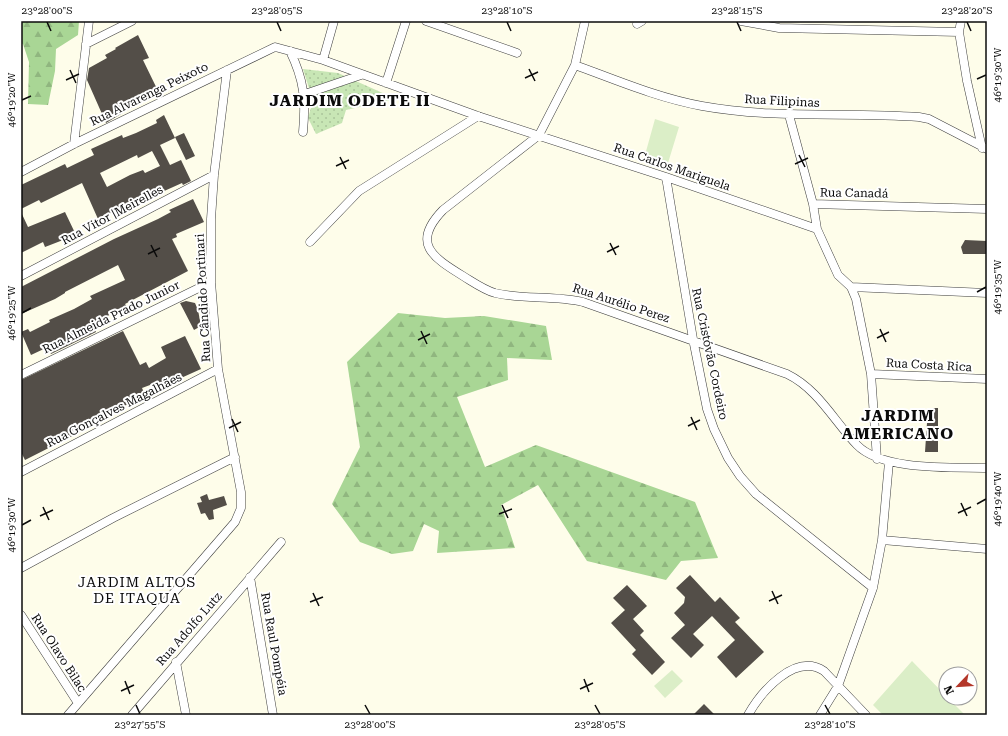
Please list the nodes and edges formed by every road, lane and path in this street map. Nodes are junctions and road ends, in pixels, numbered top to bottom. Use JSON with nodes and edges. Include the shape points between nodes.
{"nodes":[{"id":1,"x":89,"y":21,"type":"edge"},
{"id":2,"x":132,"y":21,"type":"edge"},
{"id":3,"x":334,"y":21,"type":"edge"},
{"id":4,"x":406,"y":21,"type":"edge"},
{"id":5,"x":426,"y":21,"type":"edge"},
{"id":6,"x":585,"y":21,"type":"edge"},
{"id":7,"x":741,"y":21,"type":"edge"},
{"id":8,"x":961,"y":21,"type":"edge"},
{"id":9,"x":959,"y":32,"type":"junction"},
{"id":10,"x":86,"y":44,"type":"junction"},
{"id":11,"x":290,"y":50,"type":"junction"},
{"id":12,"x":517,"y":53,"type":"dead end"},
{"id":13,"x":323,"y":60,"type":"junction"},
{"id":14,"x":575,"y":64,"type":"junction"},
{"id":15,"x":227,"y":70,"type":"junction"},
{"id":16,"x":361,"y":74,"type":"junction"},
{"id":17,"x":386,"y":83,"type":"junction"},
{"id":18,"x":304,"y":94,"type":"junction"},
{"id":19,"x":789,"y":115,"type":"junction"},
{"id":20,"x":478,"y":116,"type":"junction"},
{"id":21,"x":303,"y":132,"type":"dead end"},
{"id":22,"x":539,"y":135,"type":"junction"},
{"id":23,"x":74,"y":144,"type":"junction"},
{"id":24,"x":985,"y":148,"type":"edge"},
{"id":25,"x":21,"y":172,"type":"edge"},
{"id":26,"x":214,"y":175,"type":"junction"},
{"id":27,"x":666,"y":177,"type":"junction"},
{"id":28,"x":813,"y":204,"type":"junction"},
{"id":29,"x":987,"y":209,"type":"edge"},
{"id":30,"x":817,"y":229,"type":"junction"},
{"id":31,"x":310,"y":242,"type":"dead end"},
{"id":32,"x":21,"y":276,"type":"edge"},
{"id":33,"x":212,"y":282,"type":"junction"},
{"id":34,"x":851,"y":287,"type":"junction"},
{"id":35,"x":987,"y":293,"type":"edge"},
{"id":36,"x":693,"y":339,"type":"junction"},
{"id":37,"x":218,"y":369,"type":"junction"},
{"id":38,"x":871,"y":374,"type":"junction"},
{"id":39,"x":21,"y":375,"type":"edge"},
{"id":40,"x":987,"y":379,"type":"edge"},
{"id":41,"x":235,"y":457,"type":"junction"},
{"id":42,"x":877,"y":459,"type":"junction"},
{"id":43,"x":889,"y":462,"type":"junction"},
{"id":44,"x":987,"y":468,"type":"edge"},
{"id":45,"x":21,"y":472,"type":"edge"},
{"id":46,"x":882,"y":540,"type":"junction"},
{"id":47,"x":281,"y":542,"type":"dead end"},
{"id":48,"x":987,"y":549,"type":"edge"},
{"id":49,"x":21,"y":568,"type":"edge"},
{"id":50,"x":250,"y":577,"type":"junction"},
{"id":51,"x":873,"y":588,"type":"junction"},
{"id":52,"x":21,"y":615,"type":"edge"},
{"id":53,"x":176,"y":662,"type":"junction"},
{"id":54,"x":838,"y":686,"type":"junction"},
{"id":55,"x":78,"y":703,"type":"junction"},
{"id":56,"x":68,"y":715,"type":"edge"},
{"id":57,"x":132,"y":715,"type":"edge"},
{"id":58,"x":186,"y":715,"type":"edge"},
{"id":59,"x":273,"y":715,"type":"edge"},
{"id":60,"x":748,"y":715,"type":"edge"},
{"id":61,"x":820,"y":715,"type":"edge"},
{"id":62,"x":866,"y":715,"type":"edge"}],
"edges":[{"from":1,"to":10,"type":"street"},
{"from":2,"to":10,"type":"street"},
{"from":3,"to":13,"type":"street"},
{"from":4,"to":17,"type":"street"},
{"from":5,"to":12,"type":"street"},
{"from":6,"to":14,"type":"street","name":"Rua Aurélio Perez"},
{"from":7,"to":9,"type":"street","via":[[779,28]]},
{"from":8,"to":9,"type":"street"},
{"from":9,"to":24,"type":"street","via":[[968,82]]},
{"from":10,"to":23,"type":"street"},
{"from":11,"to":13,"type":"street","name":"Rua Carlos Mariguela"},
{"from":11,"to":15,"type":"street","name":"Rua Alvarenga Peixoto","via":[[272,48]]},
{"from":11,"to":18,"type":"street","via":[[299,69]]},
{"from":13,"to":16,"type":"street","name":"Rua Carlos Mariguela"},
{"from":14,"to":19,"type":"street","name":"Rua Filipinas","via":[[660,95],[700,106]]},
{"from":14,"to":22,"type":"street","name":"Rua Aurélio Perez"},
{"from":15,"to":23,"type":"street","name":"Rua Alvarenga Peixoto"},
{"from":15,"to":26,"type":"street","name":"Rua Cândido Portinari"},
{"from":16,"to":17,"type":"street","name":"Rua Carlos Mariguela"},
{"from":16,"to":18,"type":"street"},
{"from":17,"to":20,"type":"street","name":"Rua Carlos Mariguela"},
{"from":18,"to":21,"type":"street"},
{"from":19,"to":24,"type":"street","name":"Rua Filipinas","via":[[919,117],[940,124]]},
{"from":19,"to":28,"type":"street","name":"Rua Canadá"},
{"from":20,"to":22,"type":"street","name":"Rua Carlos Mariguela"},
{"from":20,"to":31,"type":"street","via":[[359,191]]},
{"from":22,"to":27,"type":"street","name":"Rua Carlos Mariguela"},
{"from":22,"to":36,"type":"street","name":"Rua Aurélio Perez","via":[[434,218],[427,230],[426,239],[435,257],[486,290],[506,295],[566,298]]},
{"from":23,"to":25,"type":"street","name":"Rua Alvarenga Peixoto"},
{"from":26,"to":32,"type":"street","name":"Rua Vitor |Meirelles"},
{"from":26,"to":33,"type":"street","name":"Rua Cândido Portinari","via":[[211,219]]},
{"from":27,"to":30,"type":"street","name":"Rua Carlos Mariguela"},
{"from":27,"to":36,"type":"street","name":"Rua Cristóvão Cordeiro"},
{"from":28,"to":29,"type":"street","name":"Rua Canadá"},
{"from":28,"to":30,"type":"street"},
{"from":30,"to":34,"type":"street","via":[[838,275]]},
{"from":33,"to":37,"type":"street","name":"Rua Cândido Portinari"},
{"from":33,"to":39,"type":"street","name":"Rua Almeida Prado Junior"},
{"from":34,"to":35,"type":"street"},
{"from":34,"to":38,"type":"street","via":[[856,299]]},
{"from":36,"to":42,"type":"street","name":"Rua Aurélio Perez","via":[[798,379],[816,396],[857,446]]},
{"from":36,"to":51,"type":"street","name":"Rua Cristóvão Cordeiro","via":[[707,409],[714,430],[740,476],[756,494]]},
{"from":37,"to":41,"type":"street","name":"Rua Cândido Portinari"},
{"from":37,"to":45,"type":"street","name":"Rua Gonçalves Magalhães"},
{"from":38,"to":40,"type":"street","name":"Rua Costa Rica"},
{"from":38,"to":42,"type":"street"},
{"from":41,"to":49,"type":"street","via":[[113,518]]},
{"from":41,"to":55,"type":"street","name":"Rua Cândido Portinari","via":[[242,502],[238,516]]},
{"from":42,"to":43,"type":"street","name":"Rua Aurélio Perez"},
{"from":43,"to":44,"type":"street","name":"Rua Aurélio Perez"},
{"from":43,"to":46,"type":"street"},
{"from":46,"to":48,"type":"street"},
{"from":46,"to":51,"type":"street"},
{"from":47,"to":50,"type":"street","name":"Rua Adolfo Lutz"},
{"from":50,"to":53,"type":"street","name":"Rua Adolfo Lutz"},
{"from":50,"to":59,"type":"street","name":"Rua Raul Pompéia"},
{"from":51,"to":54,"type":"street"},
{"from":52,"to":55,"type":"street","name":"Rua Olavo Bilac"},
{"from":53,"to":57,"type":"street","name":"Rua Adolfo Lutz"},
{"from":53,"to":58,"type":"street"},
{"from":54,"to":60,"type":"street","via":[[817,667],[802,666],[788,672],[763,692]]},
{"from":54,"to":61,"type":"street"},
{"from":54,"to":62,"type":"street"},
{"from":55,"to":56,"type":"street","name":"Rua Cândido Portinari"}]}
